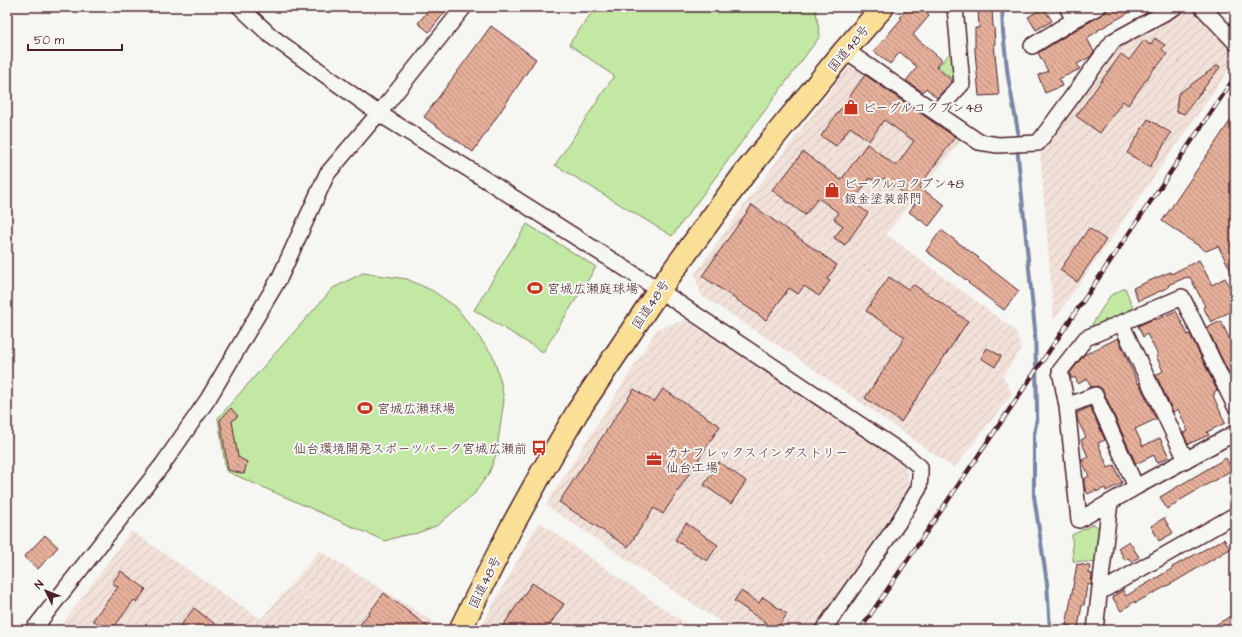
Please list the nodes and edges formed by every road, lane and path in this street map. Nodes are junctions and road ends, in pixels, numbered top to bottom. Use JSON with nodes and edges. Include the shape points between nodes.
{"nodes":[{"id":1,"x":240,"y":7,"type":"edge"},
{"id":2,"x":464,"y":7,"type":"edge"},
{"id":3,"x":883,"y":7,"type":"edge"},
{"id":4,"x":955,"y":7,"type":"edge"},
{"id":5,"x":1098,"y":7,"type":"edge"},
{"id":6,"x":1175,"y":7,"type":"edge"},
{"id":7,"x":1202,"y":7,"type":"edge"},
{"id":8,"x":1070,"y":14,"type":"edge"},
{"id":9,"x":1235,"y":42,"type":"edge"},
{"id":10,"x":1032,"y":46,"type":"dead end"},
{"id":11,"x":845,"y":50,"type":"junction"},
{"id":12,"x":936,"y":112,"type":"junction"},
{"id":13,"x":378,"y":114,"type":"junction"},
{"id":14,"x":659,"y":290,"type":"junction"},
{"id":15,"x":1121,"y":323,"type":"junction"},
{"id":16,"x":1067,"y":406,"type":"junction"},
{"id":17,"x":1235,"y":406,"type":"edge"},
{"id":18,"x":1235,"y":433,"type":"edge"},
{"id":19,"x":1186,"y":460,"type":"junction"},
{"id":20,"x":1136,"y":487,"type":"junction"},
{"id":21,"x":1110,"y":502,"type":"junction"},
{"id":22,"x":1235,"y":515,"type":"edge"},
{"id":23,"x":1100,"y":592,"type":"junction"},
{"id":24,"x":33,"y":630,"type":"edge"},
{"id":25,"x":460,"y":630,"type":"edge"},
{"id":26,"x":823,"y":630,"type":"edge"},
{"id":27,"x":1095,"y":630,"type":"edge"}],
"edges":[{"from":1,"to":13,"type":"street","via":[[271,36]]},
{"from":2,"to":13,"type":"street"},
{"from":3,"to":11,"type":"highway","name":"国道48号"},
{"from":4,"to":12,"type":"street","via":[[962,84]]},
{"from":5,"to":8,"type":"street"},
{"from":6,"to":12,"type":"street","via":[[1113,41],[1038,143],[998,145],[979,142]]},
{"from":7,"to":9,"type":"street"},
{"from":8,"to":10,"type":"street"},
{"from":11,"to":12,"type":"street"},
{"from":11,"to":14,"type":"highway","name":"国道48号","via":[[744,174]]},
{"from":13,"to":14,"type":"street"},
{"from":13,"to":24,"type":"street","via":[[327,174],[280,277],[208,399],[164,464]]},
{"from":14,"to":25,"type":"highway","name":"国道48号","via":[[578,411],[542,472]]},
{"from":14,"to":26,"type":"street","via":[[908,456],[920,467],[919,488],[898,523]]},
{"from":15,"to":16,"type":"street","via":[[1086,338],[1060,371]]},
{"from":15,"to":17,"type":"street","via":[[1182,297]]},
{"from":15,"to":19,"type":"street"},
{"from":16,"to":20,"type":"street","via":[[1095,395]]},
{"from":16,"to":21,"type":"street","via":[[1079,520]]},
{"from":18,"to":19,"type":"street"},
{"from":19,"to":20,"type":"street"},
{"from":20,"to":21,"type":"street"},
{"from":21,"to":23,"type":"street"},
{"from":22,"to":23,"type":"street"},
{"from":23,"to":27,"type":"street"}]}
